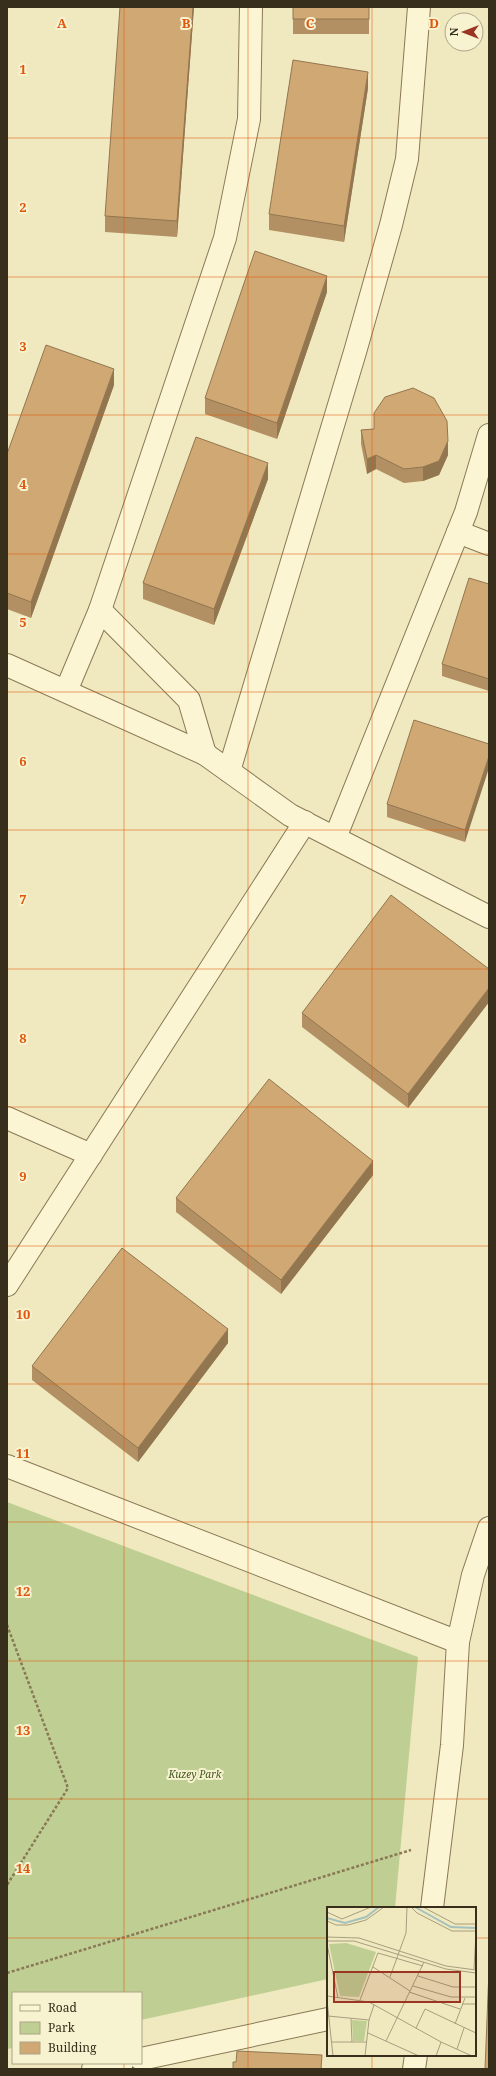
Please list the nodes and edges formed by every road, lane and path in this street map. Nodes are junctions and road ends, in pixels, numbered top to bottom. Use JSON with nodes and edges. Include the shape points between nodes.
{"nodes":[{"id":1,"x":252,"y":7,"type":"edge"},
{"id":2,"x":419,"y":7,"type":"edge"},
{"id":3,"x":489,"y":435,"type":"edge"},
{"id":4,"x":458,"y":532,"type":"junction"},
{"id":5,"x":489,"y":544,"type":"edge"},
{"id":6,"x":100,"y":610,"type":"junction"},
{"id":7,"x":7,"y":665,"type":"edge"},
{"id":8,"x":66,"y":691,"type":"junction"},
{"id":9,"x":205,"y":754,"type":"junction"},
{"id":10,"x":229,"y":771,"type":"junction"},
{"id":11,"x":305,"y":822,"type":"junction"},
{"id":12,"x":335,"y":838,"type":"junction"},
{"id":13,"x":489,"y":917,"type":"edge"},
{"id":14,"x":7,"y":1118,"type":"edge"},
{"id":15,"x":91,"y":1155,"type":"junction"},
{"id":16,"x":7,"y":1285,"type":"edge"},
{"id":17,"x":7,"y":1466,"type":"edge"},
{"id":18,"x":489,"y":1528,"type":"edge"},
{"id":19,"x":7,"y":1625,"type":"edge"},
{"id":20,"x":458,"y":1642,"type":"junction"},
{"id":21,"x":440,"y":1842,"type":"junction"},
{"id":22,"x":7,"y":1885,"type":"edge"},
{"id":23,"x":432,"y":1907,"type":"edge"},
{"id":24,"x":7,"y":1974,"type":"edge"},
{"id":25,"x":327,"y":2020,"type":"edge"},
{"id":26,"x":416,"y":2056,"type":"edge"},
{"id":27,"x":142,"y":2059,"type":"edge"},
{"id":28,"x":117,"y":2064,"type":"edge"},
{"id":29,"x":93,"y":2069,"type":"edge"},
{"id":30,"x":414,"y":2069,"type":"edge"}],
"edges":[{"from":1,"to":6,"type":"street","via":[[249,119],[225,238]]},
{"from":2,"to":10,"type":"street","via":[[407,159],[391,224]]},
{"from":3,"to":4,"type":"street"},
{"from":4,"to":5,"type":"street"},
{"from":4,"to":12,"type":"street"},
{"from":6,"to":8,"type":"street"},
{"from":6,"to":9,"type":"street","via":[[189,700]]},
{"from":7,"to":8,"type":"street"},
{"from":8,"to":9,"type":"street"},
{"from":9,"to":10,"type":"street"},
{"from":10,"to":11,"type":"street","via":[[290,815]]},
{"from":11,"to":12,"type":"street"},
{"from":11,"to":15,"type":"street"},
{"from":12,"to":13,"type":"street"},
{"from":14,"to":15,"type":"street"},
{"from":15,"to":16,"type":"street"},
{"from":17,"to":20,"type":"street"},
{"from":18,"to":20,"type":"street","via":[[473,1575]]},
{"from":19,"to":22,"type":"path","via":[[68,1788]]},
{"from":20,"to":21,"type":"street","via":[[452,1745]]},
{"from":21,"to":23,"type":"street"},
{"from":21,"to":24,"type":"path"},
{"from":25,"to":27,"type":"street"},
{"from":26,"to":30,"type":"street"},
{"from":28,"to":29,"type":"street"}]}
